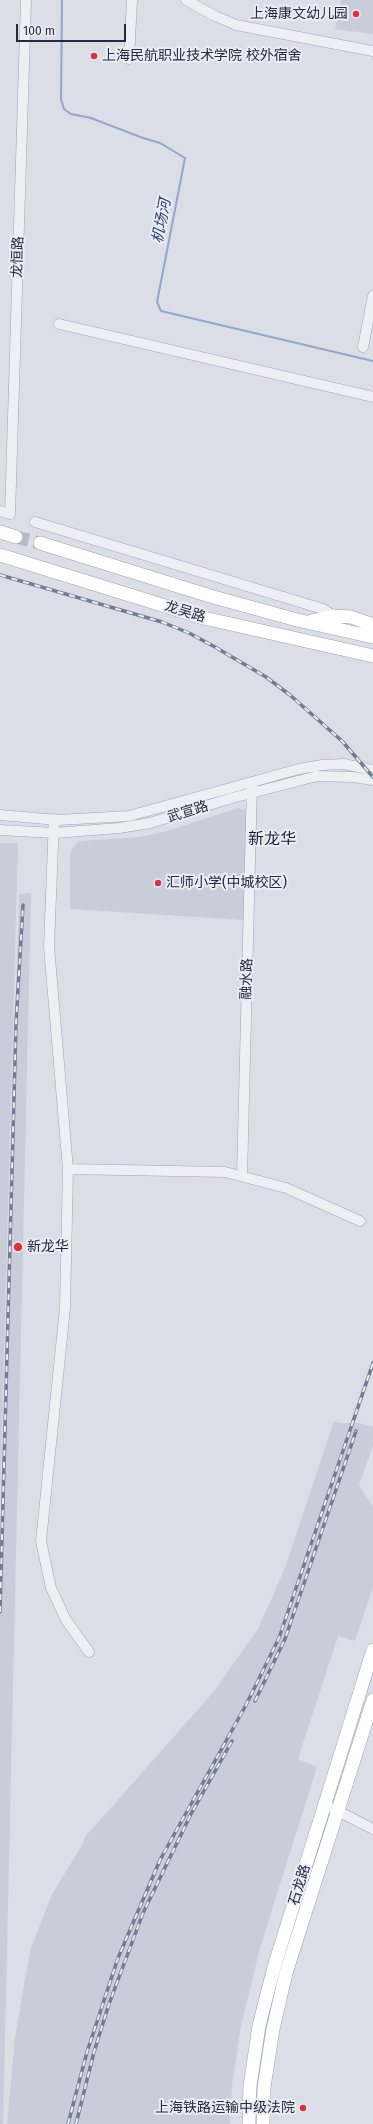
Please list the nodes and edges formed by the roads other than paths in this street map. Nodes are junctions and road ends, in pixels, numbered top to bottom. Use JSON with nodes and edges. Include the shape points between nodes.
{"nodes":[{"id":1,"x":26,"y":0,"type":"edge"},
{"id":2,"x":132,"y":0,"type":"edge"},
{"id":3,"x":186,"y":0,"type":"edge"},
{"id":4,"x":373,"y":51,"type":"edge"},
{"id":5,"x":129,"y":59,"type":"dead end"},
{"id":6,"x":373,"y":296,"type":"edge"},
{"id":7,"x":59,"y":324,"type":"dead end"},
{"id":8,"x":362,"y":348,"type":"dead end"},
{"id":9,"x":373,"y":397,"type":"edge"},
{"id":10,"x":5,"y":513,"type":"edge"},
{"id":11,"x":35,"y":522,"type":"dead end"},
{"id":12,"x":0,"y":532,"type":"edge"},
{"id":13,"x":16,"y":537,"type":"tunnel mouth"},
{"id":14,"x":40,"y":543,"type":"tunnel mouth"},
{"id":15,"x":0,"y":555,"type":"edge"},
{"id":16,"x":334,"y":616,"type":"junction"},
{"id":17,"x":306,"y":622,"type":"junction"},
{"id":18,"x":373,"y":625,"type":"edge"},
{"id":19,"x":373,"y":637,"type":"edge"},
{"id":20,"x":373,"y":656,"type":"edge"},
{"id":21,"x":373,"y":770,"type":"edge"},
{"id":22,"x":373,"y":780,"type":"edge"},
{"id":23,"x":252,"y":787,"type":"junction"},
{"id":24,"x":0,"y":815,"type":"edge"},
{"id":25,"x":54,"y":819,"type":"junction"},
{"id":26,"x":0,"y":830,"type":"edge"},
{"id":27,"x":55,"y":833,"type":"junction"},
{"id":28,"x":68,"y":1169,"type":"junction"},
{"id":29,"x":242,"y":1176,"type":"junction"},
{"id":30,"x":360,"y":1221,"type":"dead end"},
{"id":31,"x":373,"y":1650,"type":"edge"},
{"id":32,"x":89,"y":1652,"type":"dead end"},
{"id":33,"x":372,"y":1706,"type":"edge"},
{"id":34,"x":325,"y":1805,"type":"junction"},
{"id":35,"x":337,"y":1811,"type":"junction"},
{"id":36,"x":373,"y":1829,"type":"edge"},
{"id":37,"x":249,"y":2124,"type":"edge"},
{"id":38,"x":263,"y":2124,"type":"edge"}],
"edges":[{"from":1,"to":10,"type":"street","name":"龙恒路"},
{"from":2,"to":5,"type":"street"},
{"from":3,"to":4,"type":"street","via":[[215,16],[242,26]]},
{"from":6,"to":8,"type":"street"},
{"from":7,"to":9,"type":"street"},
{"from":11,"to":16,"type":"street","via":[[323,609]]},
{"from":12,"to":13,"type":"main road"},
{"from":14,"to":17,"type":"main road","name":"龙吴路","via":[[210,596]]},
{"from":15,"to":20,"type":"main road","name":"龙吴路","via":[[204,618]]},
{"from":16,"to":17,"type":"main road"},
{"from":16,"to":18,"type":"main road","via":[[351,616]]},
{"from":17,"to":19,"type":"main road","name":"龙吴路"},
{"from":21,"to":23,"type":"street","via":[[344,764],[322,764]]},
{"from":22,"to":23,"type":"street","name":"武宣路","via":[[317,776]]},
{"from":23,"to":25,"type":"street","via":[[129,816]]},
{"from":23,"to":27,"type":"street","name":"武宣路","via":[[150,823]]},
{"from":23,"to":29,"type":"street","name":"融水路"},
{"from":24,"to":25,"type":"street"},
{"from":25,"to":27,"type":"street"},
{"from":26,"to":27,"type":"street","name":"武宣路"},
{"from":27,"to":28,"type":"street","via":[[49,947]]},
{"from":28,"to":29,"type":"street","via":[[225,1172]]},
{"from":28,"to":32,"type":"street","via":[[65,1308],[41,1541],[51,1588],[66,1620]]},
{"from":29,"to":30,"type":"street","via":[[286,1188]]},
{"from":31,"to":34,"type":"main road","name":"石龙路"},
{"from":33,"to":35,"type":"main road","name":"石龙路"},
{"from":34,"to":35,"type":"street"},
{"from":34,"to":37,"type":"main road","name":"石龙路","via":[[274,1967],[259,2026],[250,2086]]},
{"from":35,"to":36,"type":"street"},
{"from":35,"to":38,"type":"main road","name":"石龙路","via":[[286,1973],[272,2030],[264,2087]]}]}
